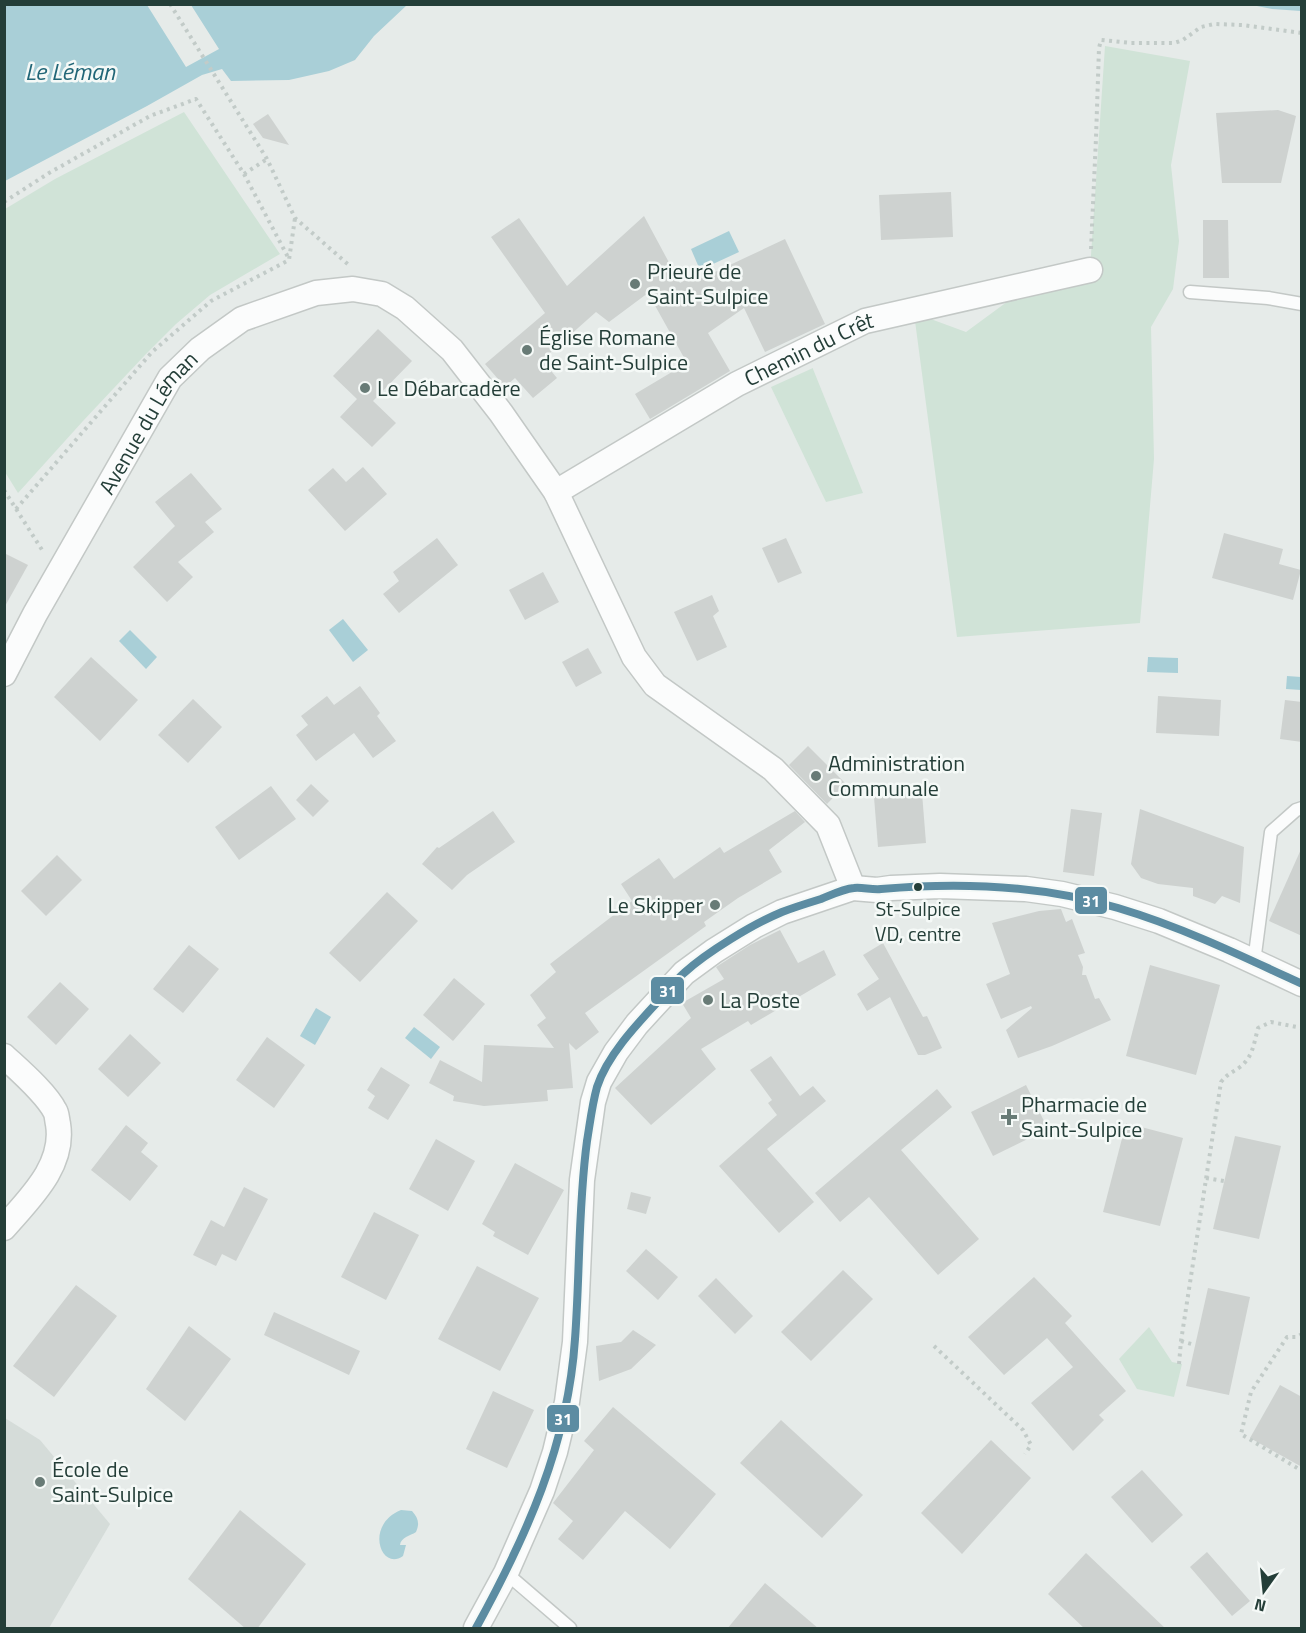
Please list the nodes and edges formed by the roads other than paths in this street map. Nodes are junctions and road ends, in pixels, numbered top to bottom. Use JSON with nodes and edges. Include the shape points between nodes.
{"nodes":[{"id":1,"x":1090,"y":270,"type":"road end"},
{"id":2,"x":1190,"y":292,"type":"dead end"},
{"id":3,"x":1302,"y":304,"type":"edge"},
{"id":4,"x":556,"y":492,"type":"junction"},
{"id":5,"x":4,"y":674,"type":"edge"},
{"id":6,"x":1302,"y":808,"type":"edge"},
{"id":7,"x":852,"y":888,"type":"junction"},
{"id":8,"x":1254,"y":962,"type":"junction"},
{"id":9,"x":1302,"y":984,"type":"edge"},
{"id":10,"x":4,"y":1056,"type":"edge"},
{"id":11,"x":4,"y":1228,"type":"edge"},
{"id":12,"x":506,"y":1573,"type":"junction"},
{"id":13,"x":476,"y":1629,"type":"edge"},
{"id":14,"x":570,"y":1629,"type":"edge"}],
"edges":[{"from":1,"to":4,"type":"street","name":"Chemin du Crêt","via":[[865,321],[737,384]]},
{"from":2,"to":3,"type":"lane"},
{"from":4,"to":5,"type":"street","name":"Avenue du Léman","via":[[452,350],[405,308],[382,294],[353,289],[316,293],[242,319],[200,349],[170,378]]},
{"from":4,"to":7,"type":"street","via":[[634,657],[648,676],[655,685],[773,769],[828,825]]},
{"from":6,"to":8,"type":"lane","via":[[1271,832]]},
{"from":7,"to":8,"type":"street","via":[[1016,888],[1062,894],[1159,921]]},
{"from":7,"to":12,"type":"street","via":[[782,912],[692,967],[637,1024],[599,1082],[582,1180],[575,1342],[567,1402],[542,1491]]},
{"from":8,"to":9,"type":"street"},
{"from":10,"to":11,"type":"street","via":[[56,1112],[60,1135],[46,1179]]},
{"from":12,"to":13,"type":"street"},
{"from":12,"to":14,"type":"lane"}]}
